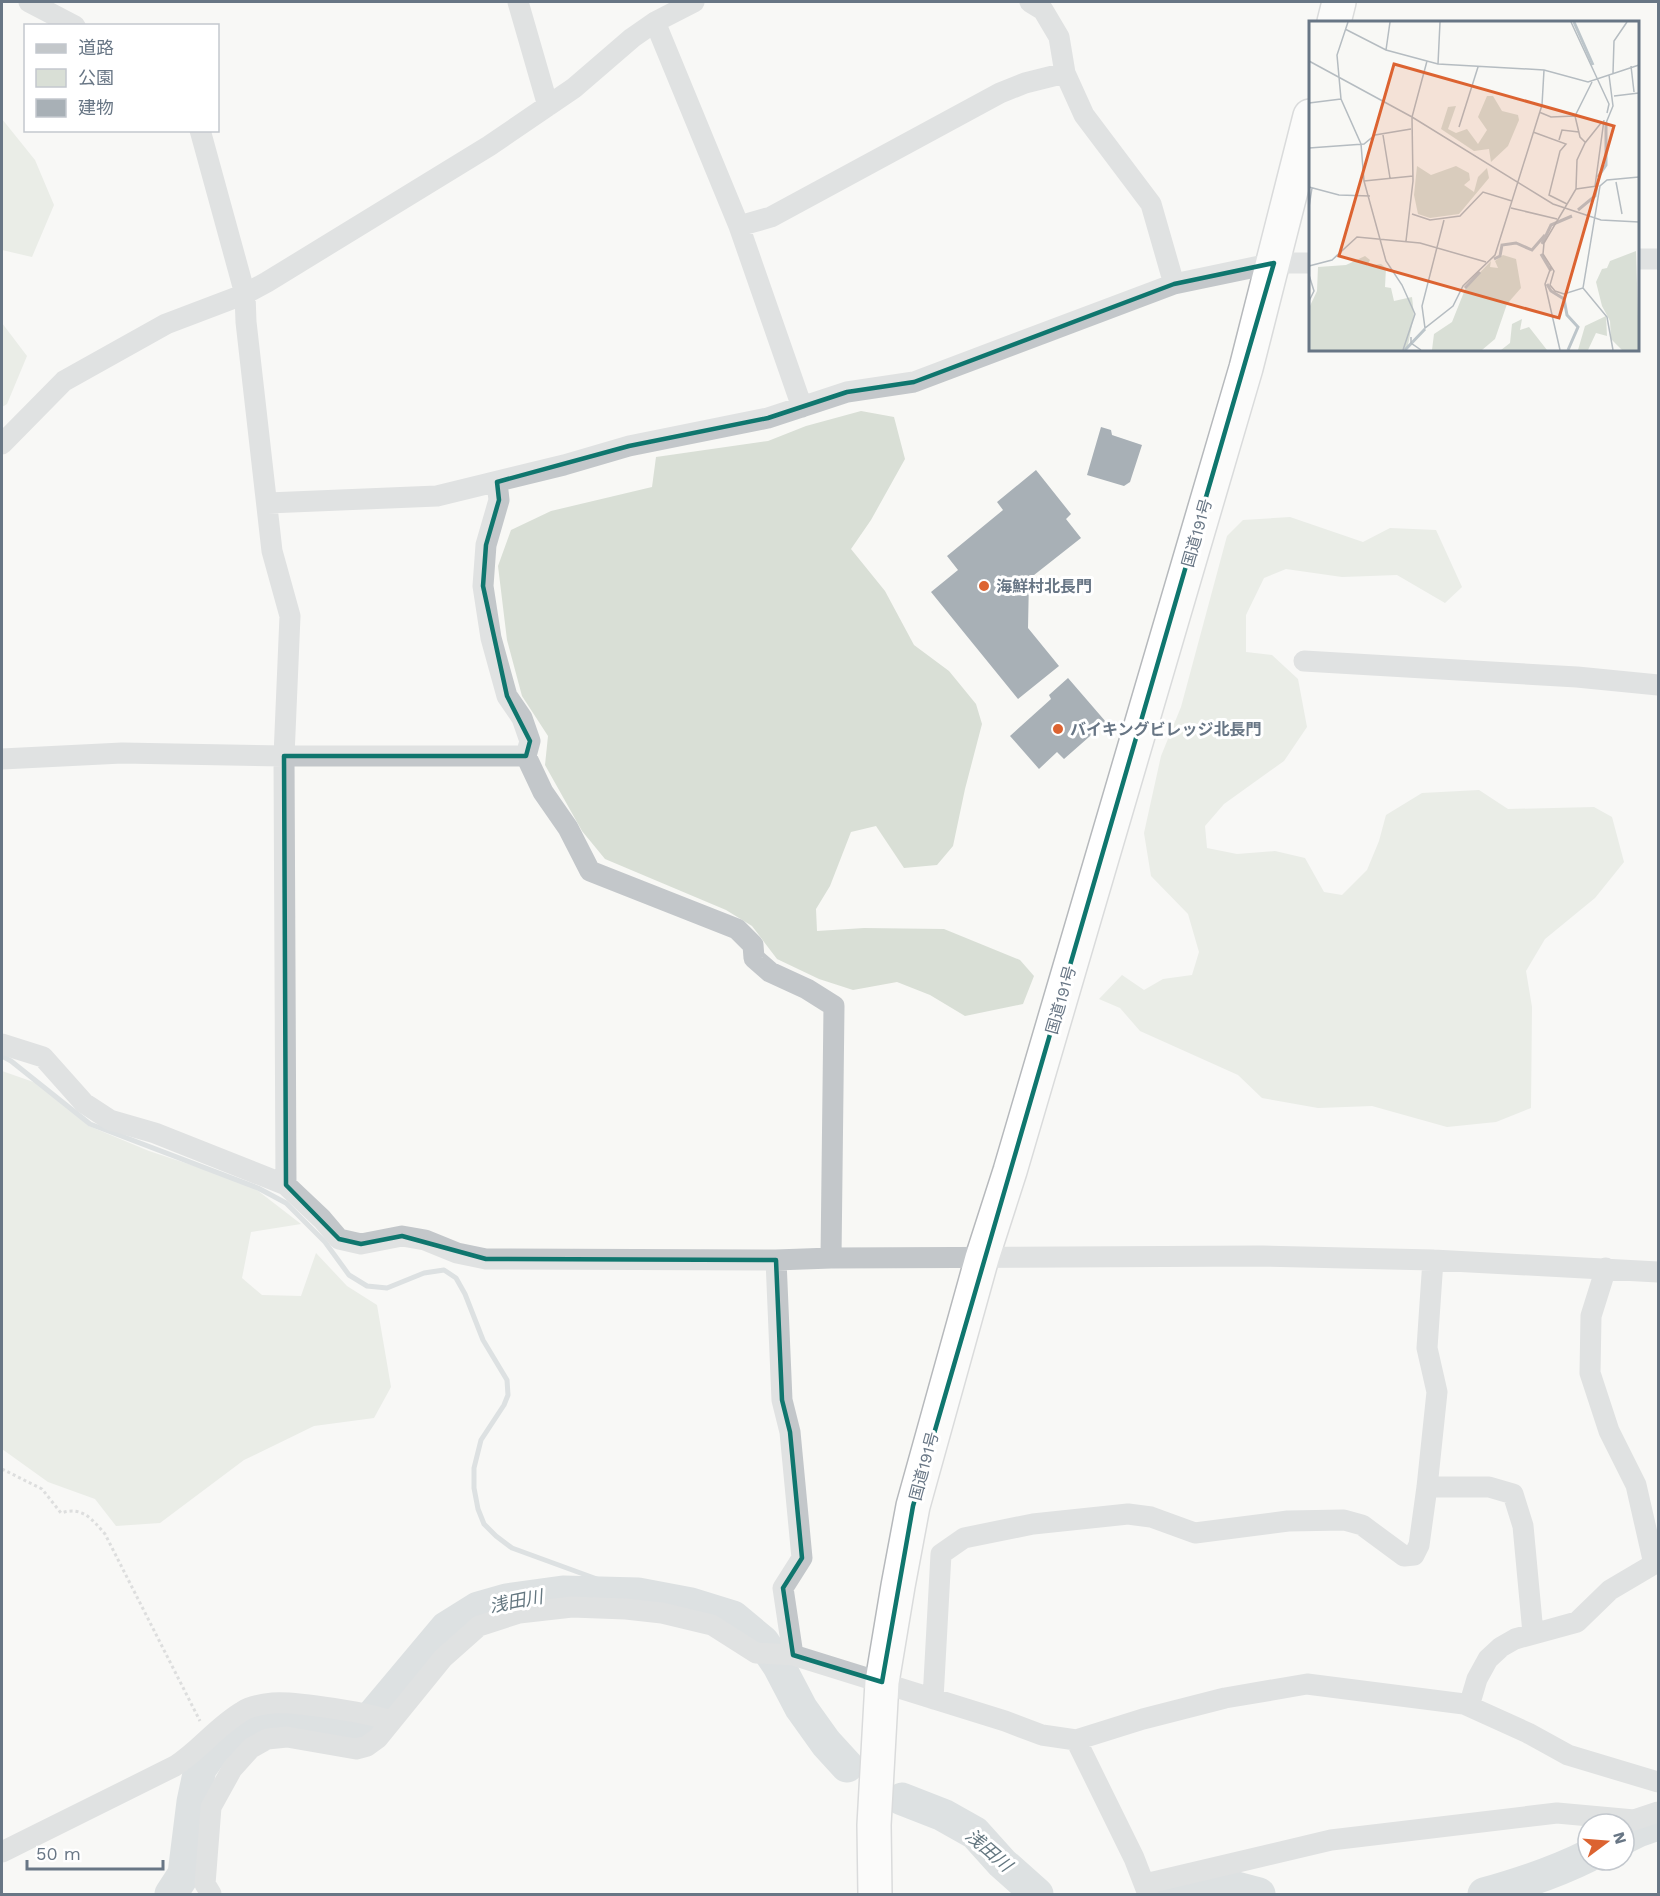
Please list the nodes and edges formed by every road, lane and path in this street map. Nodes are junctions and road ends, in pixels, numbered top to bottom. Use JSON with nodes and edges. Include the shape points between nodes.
{"nodes":[{"id":1,"x":29,"y":2,"type":"edge"},
{"id":2,"x":518,"y":2,"type":"edge"},
{"id":3,"x":694,"y":2,"type":"edge"},
{"id":4,"x":1030,"y":2,"type":"edge"},
{"id":5,"x":1339,"y":2,"type":"edge"},
{"id":6,"x":1334,"y":21,"type":"edge"},
{"id":7,"x":655,"y":22,"type":"junction"},
{"id":8,"x":71,"y":24,"type":"edge"},
{"id":9,"x":1065,"y":73,"type":"junction"},
{"id":10,"x":548,"y":106,"type":"junction"},
{"id":11,"x":1309,"y":124,"type":"edge"},
{"id":12,"x":201,"y":132,"type":"edge"},
{"id":13,"x":739,"y":226,"type":"junction"},
{"id":14,"x":1639,"y":259,"type":"edge"},
{"id":15,"x":1659,"y":259,"type":"edge"},
{"id":16,"x":1274,"y":263,"type":"junction"},
{"id":17,"x":1309,"y":263,"type":"edge"},
{"id":18,"x":1174,"y":284,"type":"junction"},
{"id":19,"x":245,"y":294,"type":"junction"},
{"id":20,"x":802,"y":407,"type":"junction"},
{"id":21,"x":2,"y":444,"type":"edge"},
{"id":22,"x":497,"y":482,"type":"junction"},
{"id":23,"x":268,"y":503,"type":"junction"},
{"id":24,"x":1304,"y":661,"type":"dead end"},
{"id":25,"x":1659,"y":685,"type":"edge"},
{"id":26,"x":284,"y":756,"type":"junction"},
{"id":27,"x":526,"y":756,"type":"junction"},
{"id":28,"x":2,"y":759,"type":"edge"},
{"id":29,"x":2,"y":1044,"type":"edge"},
{"id":30,"x":286,"y":1185,"type":"junction"},
{"id":31,"x":831,"y":1258,"type":"junction"},
{"id":32,"x":982,"y":1258,"type":"junction"},
{"id":33,"x":777,"y":1260,"type":"junction"},
{"id":34,"x":1433,"y":1260,"type":"junction"},
{"id":35,"x":1606,"y":1268,"type":"junction"},
{"id":36,"x":1659,"y":1272,"type":"edge"},
{"id":37,"x":2,"y":1469,"type":"edge"},
{"id":38,"x":1427,"y":1487,"type":"junction"},
{"id":39,"x":1656,"y":1564,"type":"edge"},
{"id":40,"x":1533,"y":1633,"type":"junction"},
{"id":41,"x":781,"y":1655,"type":"junction"},
{"id":42,"x":882,"y":1682,"type":"junction"},
{"id":43,"x":933,"y":1699,"type":"junction"},
{"id":44,"x":1469,"y":1706,"type":"junction"},
{"id":45,"x":388,"y":1720,"type":"junction"},
{"id":46,"x":212,"y":1733,"type":"junction"},
{"id":47,"x":1076,"y":1740,"type":"junction"},
{"id":48,"x":1659,"y":1782,"type":"edge"},
{"id":49,"x":1659,"y":1812,"type":"edge"},
{"id":50,"x":2,"y":1852,"type":"edge"},
{"id":51,"x":1147,"y":1890,"type":"edge"},
{"id":52,"x":211,"y":1894,"type":"edge"},
{"id":53,"x":875,"y":1894,"type":"edge"}],
"edges":[{"from":1,"to":8,"type":"street"},
{"from":2,"to":10,"type":"street"},
{"from":3,"to":7,"type":"street"},
{"from":4,"to":9,"type":"street","via":[[1043,10],[1059,37]]},
{"from":5,"to":6,"type":"highway"},
{"from":7,"to":10,"type":"street"},
{"from":7,"to":13,"type":"street"},
{"from":9,"to":13,"type":"street","via":[[1025,82],[1000,93],[771,217]]},
{"from":9,"to":18,"type":"street","via":[[1084,115],[1151,204]]},
{"from":10,"to":19,"type":"street"},
{"from":11,"to":16,"type":"highway","name":"国道191号"},
{"from":12,"to":19,"type":"street"},
{"from":13,"to":20,"type":"street"},
{"from":14,"to":15,"type":"street"},
{"from":16,"to":17,"type":"street"},
{"from":16,"to":18,"type":"street"},
{"from":16,"to":32,"type":"highway","name":"国道191号"},
{"from":18,"to":20,"type":"street","via":[[914,382],[847,392]]},
{"from":19,"to":21,"type":"street","via":[[166,324],[64,381]]},
{"from":19,"to":23,"type":"street"},
{"from":20,"to":22,"type":"street","via":[[768,418],[629,446]]},
{"from":22,"to":23,"type":"street","via":[[436,496]]},
{"from":22,"to":27,"type":"street","via":[[499,500],[486,545],[483,586],[491,639],[507,696],[522,718],[530,741]]},
{"from":23,"to":26,"type":"street","via":[[272,551],[290,616]]},
{"from":24,"to":25,"type":"street"},
{"from":26,"to":27,"type":"street"},
{"from":26,"to":28,"type":"street","via":[[122,753]]},
{"from":26,"to":30,"type":"street"},
{"from":27,"to":31,"type":"street","via":[[590,871],[736,929],[753,945],[754,958],[770,972],[834,1006]]},
{"from":29,"to":30,"type":"street","via":[[43,1057],[84,1104],[110,1120],[155,1133]]},
{"from":30,"to":33,"type":"street","via":[[339,1239],[361,1244],[402,1236],[486,1259]]},
{"from":31,"to":32,"type":"street"},
{"from":31,"to":33,"type":"street"},
{"from":32,"to":34,"type":"street","via":[[1262,1256]]},
{"from":32,"to":42,"type":"highway","name":"国道191号","via":[[913,1506]]},
{"from":33,"to":41,"type":"street","via":[[782,1400],[790,1432],[802,1558],[783,1588]]},
{"from":34,"to":35,"type":"street"},
{"from":34,"to":38,"type":"street","via":[[1426,1348],[1437,1392]]},
{"from":35,"to":36,"type":"street"},
{"from":35,"to":39,"type":"street","via":[[1591,1316],[1590,1373],[1609,1431],[1636,1485]]},
{"from":37,"to":46,"type":"path","via":[[42,1489],[61,1513],[71,1510],[90,1516],[105,1534],[199,1719]]},
{"from":38,"to":40,"type":"street","via":[[1489,1487],[1513,1494],[1523,1526]]},
{"from":38,"to":43,"type":"street","via":[[1419,1545],[1414,1554],[1404,1556],[1362,1525],[1344,1520],[1288,1521],[1196,1533],[1151,1517],[1128,1514],[1033,1524],[964,1538],[941,1554]]},
{"from":39,"to":40,"type":"street","via":[[1610,1590],[1577,1622]]},
{"from":40,"to":44,"type":"street","via":[[1515,1639],[1488,1659]]},
{"from":41,"to":42,"type":"street"},
{"from":41,"to":45,"type":"street","via":[[756,1653],[712,1625],[662,1613],[572,1607],[519,1613],[479,1626],[443,1658]]},
{"from":42,"to":43,"type":"street"},
{"from":42,"to":53,"type":"highway","name":"国道191号","via":[[874,1825]]},
{"from":43,"to":47,"type":"street","via":[[1042,1735]]},
{"from":44,"to":47,"type":"street","via":[[1307,1684],[1225,1698]]},
{"from":44,"to":48,"type":"street","via":[[1568,1755]]},
{"from":45,"to":46,"type":"street","via":[[363,1713],[274,1702],[245,1709]]},
{"from":45,"to":52,"type":"street","via":[[378,1738],[356,1749],[287,1737],[267,1739],[251,1748],[232,1769],[211,1807],[205,1884]]},
{"from":46,"to":50,"type":"street","via":[[193,1754],[175,1766]]},
{"from":47,"to":51,"type":"street"},
{"from":49,"to":51,"type":"street","via":[[1634,1820],[1557,1813],[1331,1840]]}]}
